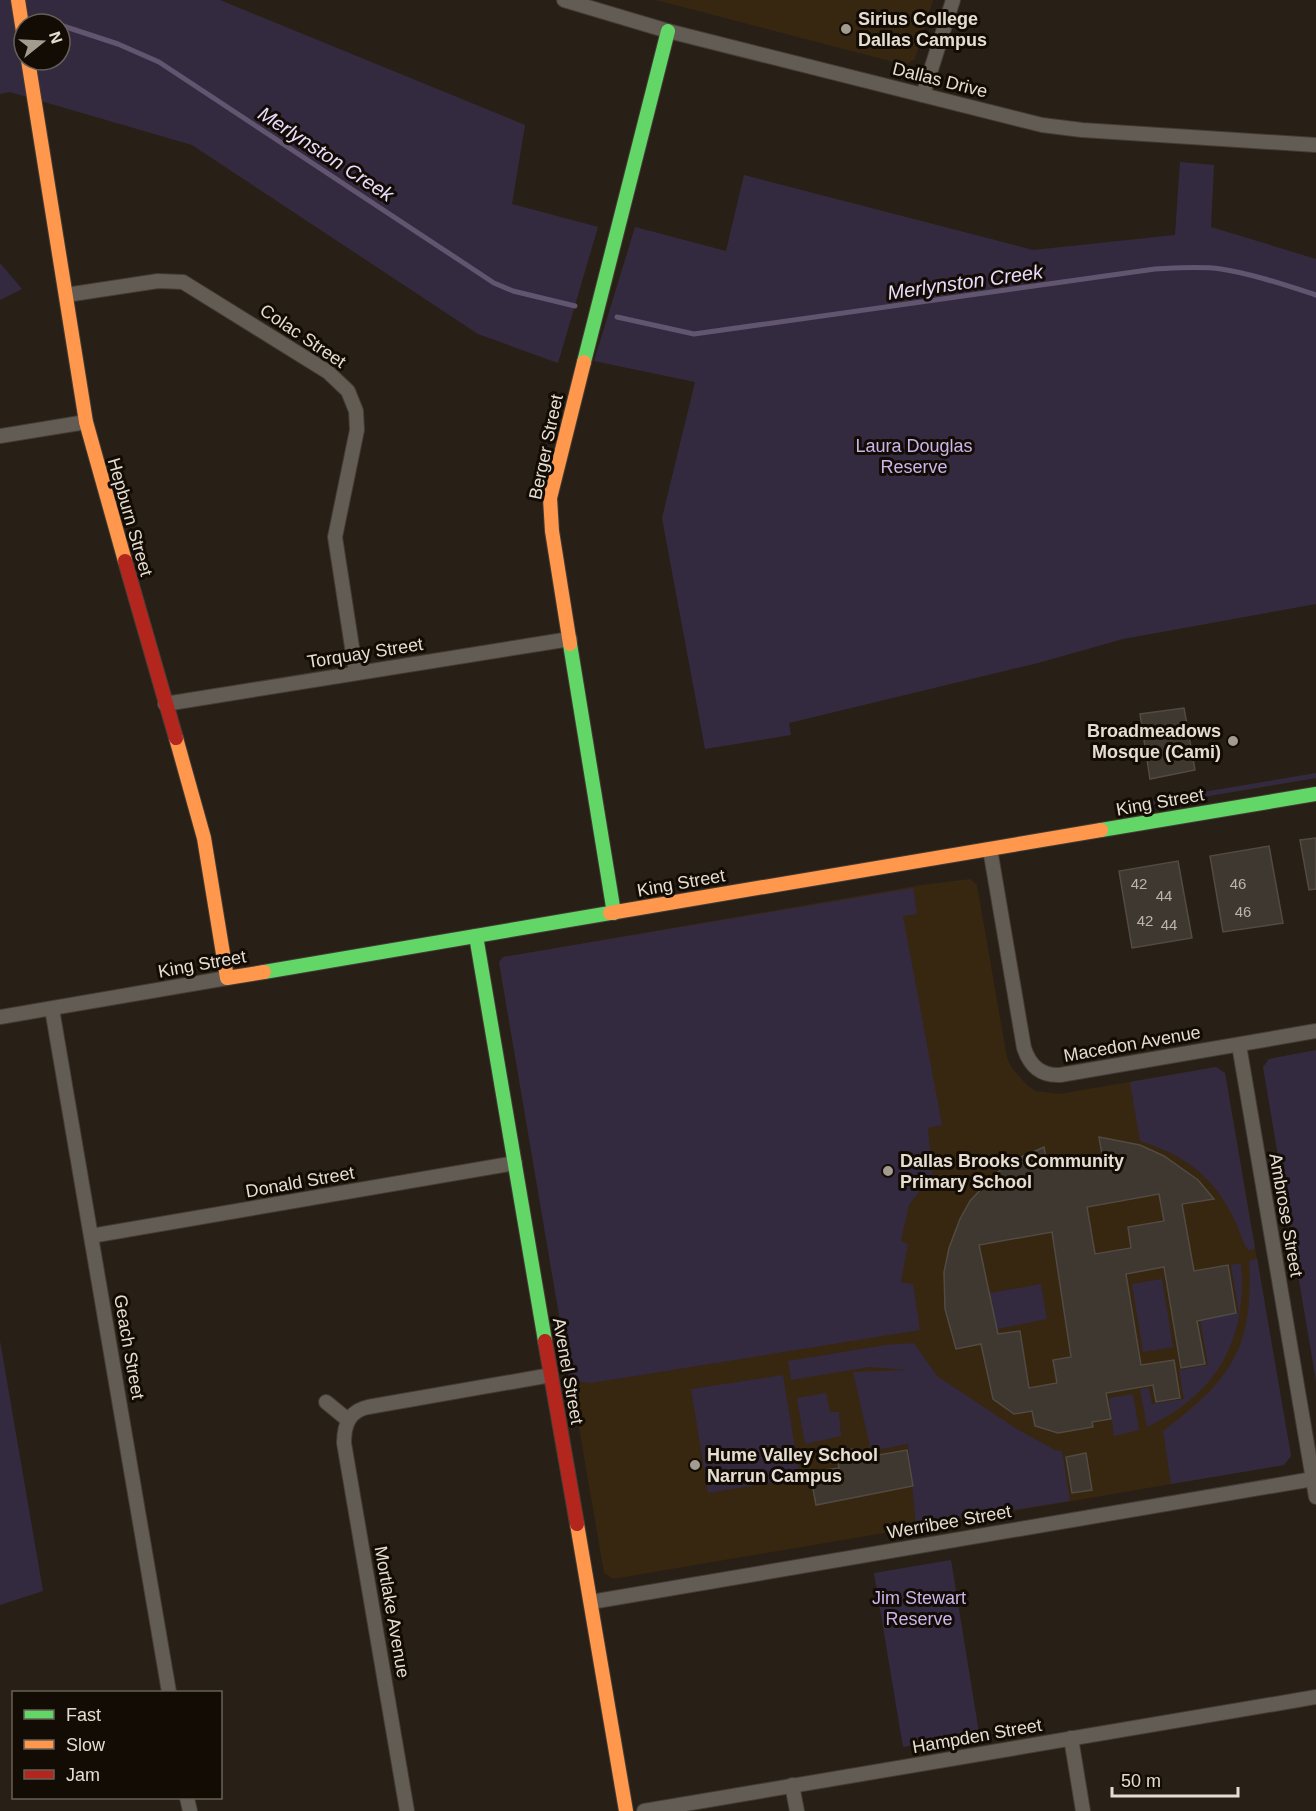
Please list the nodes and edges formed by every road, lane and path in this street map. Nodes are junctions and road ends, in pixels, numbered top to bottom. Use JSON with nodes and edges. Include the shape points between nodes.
{"nodes":[{"id":1,"x":564,"y":0,"type":"edge"},
{"id":2,"x":953,"y":0,"type":"edge"},
{"id":3,"x":605,"y":7,"type":"edge"},
{"id":4,"x":668,"y":31,"type":"junction"},
{"id":5,"x":30,"y":72,"type":"edge"},
{"id":6,"x":923,"y":94,"type":"junction"},
{"id":7,"x":1316,"y":145,"type":"edge"},
{"id":8,"x":66,"y":295,"type":"junction"},
{"id":9,"x":86,"y":422,"type":"junction"},
{"id":10,"x":0,"y":436,"type":"edge"},
{"id":11,"x":570,"y":639,"type":"junction"},
{"id":12,"x":356,"y":673,"type":"junction"},
{"id":13,"x":165,"y":704,"type":"junction"},
{"id":14,"x":1316,"y":794,"type":"edge"},
{"id":15,"x":990,"y":849,"type":"junction"},
{"id":16,"x":614,"y":913,"type":"junction"},
{"id":17,"x":476,"y":936,"type":"junction"},
{"id":18,"x":227,"y":978,"type":"junction"},
{"id":19,"x":52,"y":1008,"type":"junction"},
{"id":20,"x":0,"y":1017,"type":"edge"},
{"id":21,"x":1316,"y":1031,"type":"edge"},
{"id":22,"x":1239,"y":1045,"type":"junction"},
{"id":23,"x":515,"y":1163,"type":"junction"},
{"id":24,"x":91,"y":1236,"type":"junction"},
{"id":25,"x":551,"y":1376,"type":"junction"},
{"id":26,"x":326,"y":1402,"type":"dead end"},
{"id":27,"x":348,"y":1420,"type":"junction"},
{"id":28,"x":1313,"y":1479,"type":"junction"},
{"id":29,"x":1316,"y":1497,"type":"edge"},
{"id":30,"x":591,"y":1602,"type":"junction"},
{"id":31,"x":170,"y":1691,"type":"edge"},
{"id":32,"x":1316,"y":1697,"type":"edge"},
{"id":33,"x":1071,"y":1738,"type":"junction"},
{"id":34,"x":792,"y":1785,"type":"junction"},
{"id":35,"x":407,"y":1811,"type":"edge"},
{"id":36,"x":626,"y":1811,"type":"edge"},
{"id":37,"x":644,"y":1811,"type":"edge"},
{"id":38,"x":796,"y":1811,"type":"edge"},
{"id":39,"x":1083,"y":1811,"type":"edge"}],
"edges":[{"from":1,"to":3,"type":"street","name":"Dallas Drive"},
{"from":2,"to":6,"type":"street"},
{"from":3,"to":4,"type":"street","name":"Dallas Drive"},
{"from":4,"to":6,"type":"street","name":"Dallas Drive"},
{"from":4,"to":11,"type":"street","name":"Berger Street","via":[[550,498]]},
{"from":5,"to":8,"type":"street","name":"Hepburn Street"},
{"from":6,"to":7,"type":"street","name":"Dallas Drive","via":[[1059,128]]},
{"from":8,"to":9,"type":"street","name":"Hepburn Street"},
{"from":8,"to":12,"type":"street","name":"Colac Street","via":[[158,281],[183,282],[327,372],[348,391],[356,411],[357,430],[335,537]]},
{"from":9,"to":10,"type":"street"},
{"from":9,"to":13,"type":"street","name":"Hepburn Street"},
{"from":11,"to":12,"type":"street","name":"Torquay Street"},
{"from":11,"to":16,"type":"street","name":"Berger Street"},
{"from":12,"to":13,"type":"street","name":"Torquay Street"},
{"from":13,"to":18,"type":"street","name":"Hepburn Street","via":[[204,838]]},
{"from":14,"to":15,"type":"street","name":"King Street"},
{"from":15,"to":16,"type":"street","name":"King Street"},
{"from":15,"to":22,"type":"street","name":"Macedon Avenue","via":[[1024,1048],[1037,1069],[1060,1075]]},
{"from":16,"to":17,"type":"street","name":"King Street"},
{"from":17,"to":18,"type":"street","name":"King Street"},
{"from":17,"to":23,"type":"street","name":"Avenel Street"},
{"from":18,"to":19,"type":"street","name":"King Street"},
{"from":19,"to":20,"type":"street","name":"King Street"},
{"from":19,"to":24,"type":"street","name":"Geach Street"},
{"from":21,"to":22,"type":"street","name":"Macedon Avenue"},
{"from":22,"to":28,"type":"street","name":"Ambrose Street"},
{"from":23,"to":24,"type":"street","name":"Donald Street"},
{"from":23,"to":25,"type":"street","name":"Avenel Street"},
{"from":24,"to":31,"type":"street","name":"Geach Street"},
{"from":25,"to":27,"type":"street","via":[[369,1407],[356,1411]]},
{"from":25,"to":30,"type":"street","name":"Avenel Street"},
{"from":26,"to":27,"type":"street"},
{"from":27,"to":35,"type":"street","name":"Mortlake Avenue","via":[[345,1443]]},
{"from":28,"to":29,"type":"street","name":"Ambrose Street"},
{"from":28,"to":30,"type":"street","name":"Werribee Street"},
{"from":30,"to":36,"type":"street","name":"Avenel Street"},
{"from":32,"to":33,"type":"street","name":"Hampden Street"},
{"from":33,"to":34,"type":"street","name":"Hampden Street"},
{"from":33,"to":39,"type":"street"},
{"from":34,"to":37,"type":"street","name":"Hampden Street"},
{"from":34,"to":38,"type":"street"}]}
